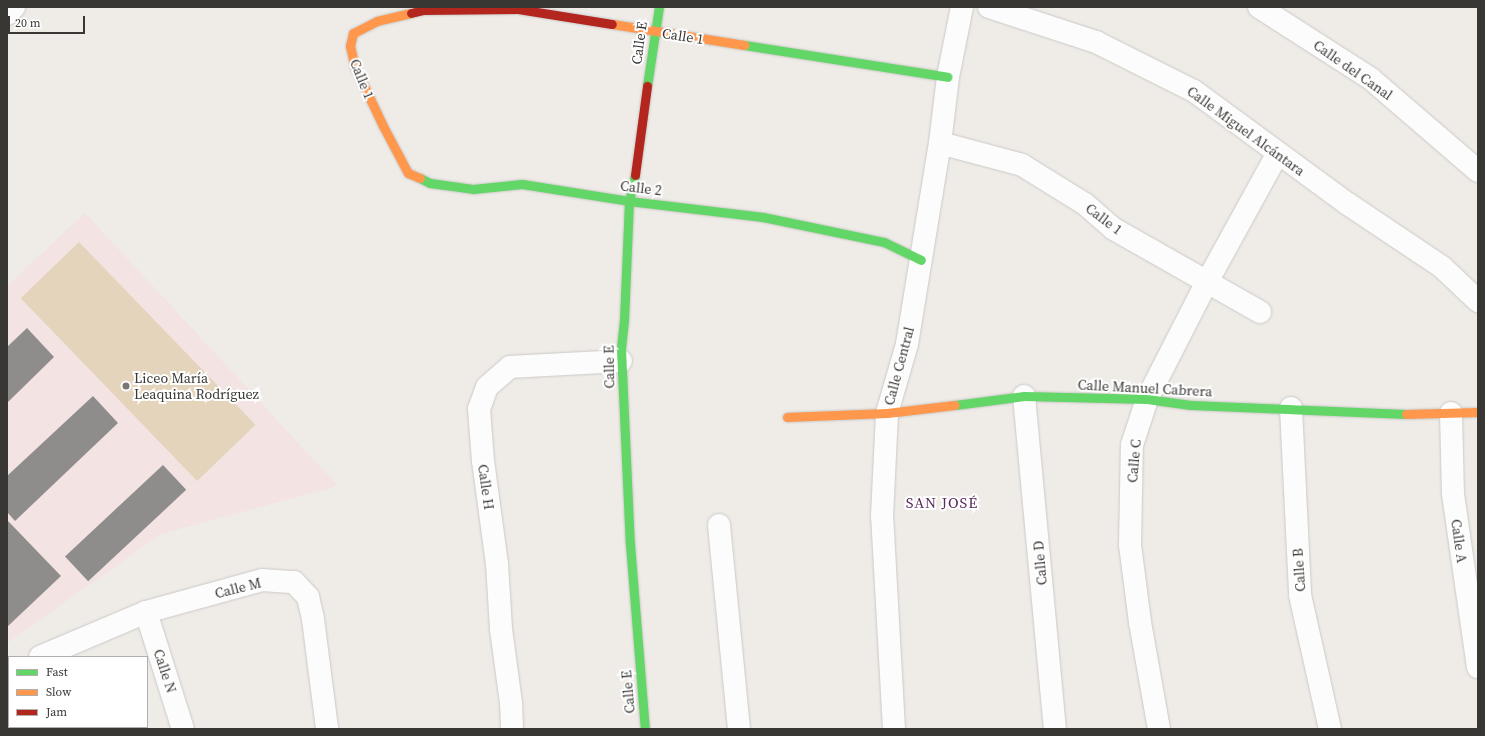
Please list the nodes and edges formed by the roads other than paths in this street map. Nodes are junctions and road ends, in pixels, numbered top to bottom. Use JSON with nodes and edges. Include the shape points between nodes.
{"nodes":[{"id":1,"x":14,"y":7,"type":"edge"},
{"id":2,"x":659,"y":7,"type":"edge"},
{"id":3,"x":962,"y":7,"type":"edge"},
{"id":4,"x":989,"y":7,"type":"edge"},
{"id":5,"x":1259,"y":7,"type":"edge"},
{"id":6,"x":7,"y":14,"type":"edge"},
{"id":7,"x":654,"y":32,"type":"junction"},
{"id":8,"x":948,"y":76,"type":"junction"},
{"id":9,"x":383,"y":126,"type":"joint"},
{"id":10,"x":940,"y":143,"type":"junction"},
{"id":11,"x":1278,"y":153,"type":"junction"},
{"id":12,"x":1478,"y":171,"type":"edge"},
{"id":13,"x":629,"y":201,"type":"junction"},
{"id":14,"x":921,"y":260,"type":"junction"},
{"id":15,"x":1207,"y":282,"type":"junction"},
{"id":16,"x":1478,"y":301,"type":"edge"},
{"id":17,"x":1260,"y":312,"type":"dead end"},
{"id":18,"x":621,"y":361,"type":"junction"},
{"id":19,"x":1024,"y":396,"type":"junction"},
{"id":20,"x":1147,"y":399,"type":"junction"},
{"id":21,"x":1291,"y":408,"type":"junction"},
{"id":22,"x":1478,"y":412,"type":"edge"},
{"id":23,"x":887,"y":413,"type":"junction"},
{"id":24,"x":1451,"y":413,"type":"junction"},
{"id":25,"x":787,"y":417,"type":"dead end"},
{"id":26,"x":719,"y":525,"type":"dead end"},
{"id":27,"x":146,"y":612,"type":"junction"},
{"id":28,"x":42,"y":656,"type":"edge"},
{"id":29,"x":1478,"y":667,"type":"edge"},
{"id":30,"x":183,"y":729,"type":"edge"},
{"id":31,"x":327,"y":729,"type":"edge"},
{"id":32,"x":512,"y":729,"type":"edge"},
{"id":33,"x":646,"y":729,"type":"edge"},
{"id":34,"x":739,"y":729,"type":"edge"},
{"id":35,"x":894,"y":729,"type":"edge"},
{"id":36,"x":1055,"y":729,"type":"edge"},
{"id":37,"x":1159,"y":729,"type":"edge"},
{"id":38,"x":1330,"y":729,"type":"edge"}],
"edges":[{"from":1,"to":6,"type":"street"},
{"from":2,"to":7,"type":"street","name":"Calle E"},
{"from":3,"to":8,"type":"street","name":"Calle Central"},
{"from":4,"to":11,"type":"street","name":"Calle Miguel Alcántara","via":[[1096,42],[1194,90]]},
{"from":5,"to":12,"type":"street","name":"Calle del Canal","via":[[1371,79]]},
{"from":7,"to":8,"type":"street","name":"Calle 1"},
{"from":7,"to":9,"type":"street","name":"Calle 1","via":[[518,9],[423,10],[377,21],[353,33],[350,46],[355,67]]},
{"from":7,"to":13,"type":"street","name":"Calle E","via":[[635,177]]},
{"from":8,"to":10,"type":"street","name":"Calle Central"},
{"from":9,"to":13,"type":"street","name":"Calle 2","via":[[408,173],[430,183],[473,189],[522,184]]},
{"from":10,"to":14,"type":"street","name":"Calle Central"},
{"from":10,"to":15,"type":"street","name":"Calle 1","via":[[1022,165],[1085,204],[1114,229]]},
{"from":11,"to":15,"type":"street","name":"Calle C"},
{"from":11,"to":16,"type":"street","name":"Calle Miguel Alcántara","via":[[1442,267]]},
{"from":13,"to":14,"type":"street","name":"Calle 2","via":[[763,217],[884,242]]},
{"from":13,"to":18,"type":"street","name":"Calle E"},
{"from":14,"to":23,"type":"street","name":"Calle Central","via":[[907,344]]},
{"from":15,"to":17,"type":"street","name":"Calle 1"},
{"from":15,"to":20,"type":"street","name":"Calle C"},
{"from":18,"to":32,"type":"street","name":"Calle H","via":[[510,367],[488,387],[479,409],[482,461],[497,564]]},
{"from":18,"to":33,"type":"street","name":"Calle E","via":[[630,544]]},
{"from":19,"to":20,"type":"street","name":"Calle Manuel Cabrera"},
{"from":19,"to":23,"type":"street","name":"Calle Manuel Cabrera"},
{"from":19,"to":36,"type":"street","name":"Calle D"},
{"from":20,"to":21,"type":"street","name":"Calle Manuel Cabrera","via":[[1191,405]]},
{"from":20,"to":37,"type":"street","name":"Calle C","via":[[1132,445],[1130,545],[1140,622]]},
{"from":21,"to":24,"type":"street","name":"Calle Manuel Cabrera","via":[[1409,414]]},
{"from":21,"to":38,"type":"street","name":"Calle B","via":[[1300,594]]},
{"from":22,"to":24,"type":"street","name":"Calle Manuel Cabrera"},
{"from":23,"to":25,"type":"street","name":"Calle Manuel Cabrera"},
{"from":23,"to":35,"type":"street","name":"Calle Central","via":[[882,516]]},
{"from":24,"to":29,"type":"street","name":"Calle A","via":[[1453,494]]},
{"from":26,"to":34,"type":"street"},
{"from":27,"to":28,"type":"street","name":"Calle M"},
{"from":27,"to":30,"type":"street","name":"Calle N"},
{"from":27,"to":31,"type":"street","name":"Calle M","via":[[262,580],[294,582],[308,597],[313,619]]}]}
